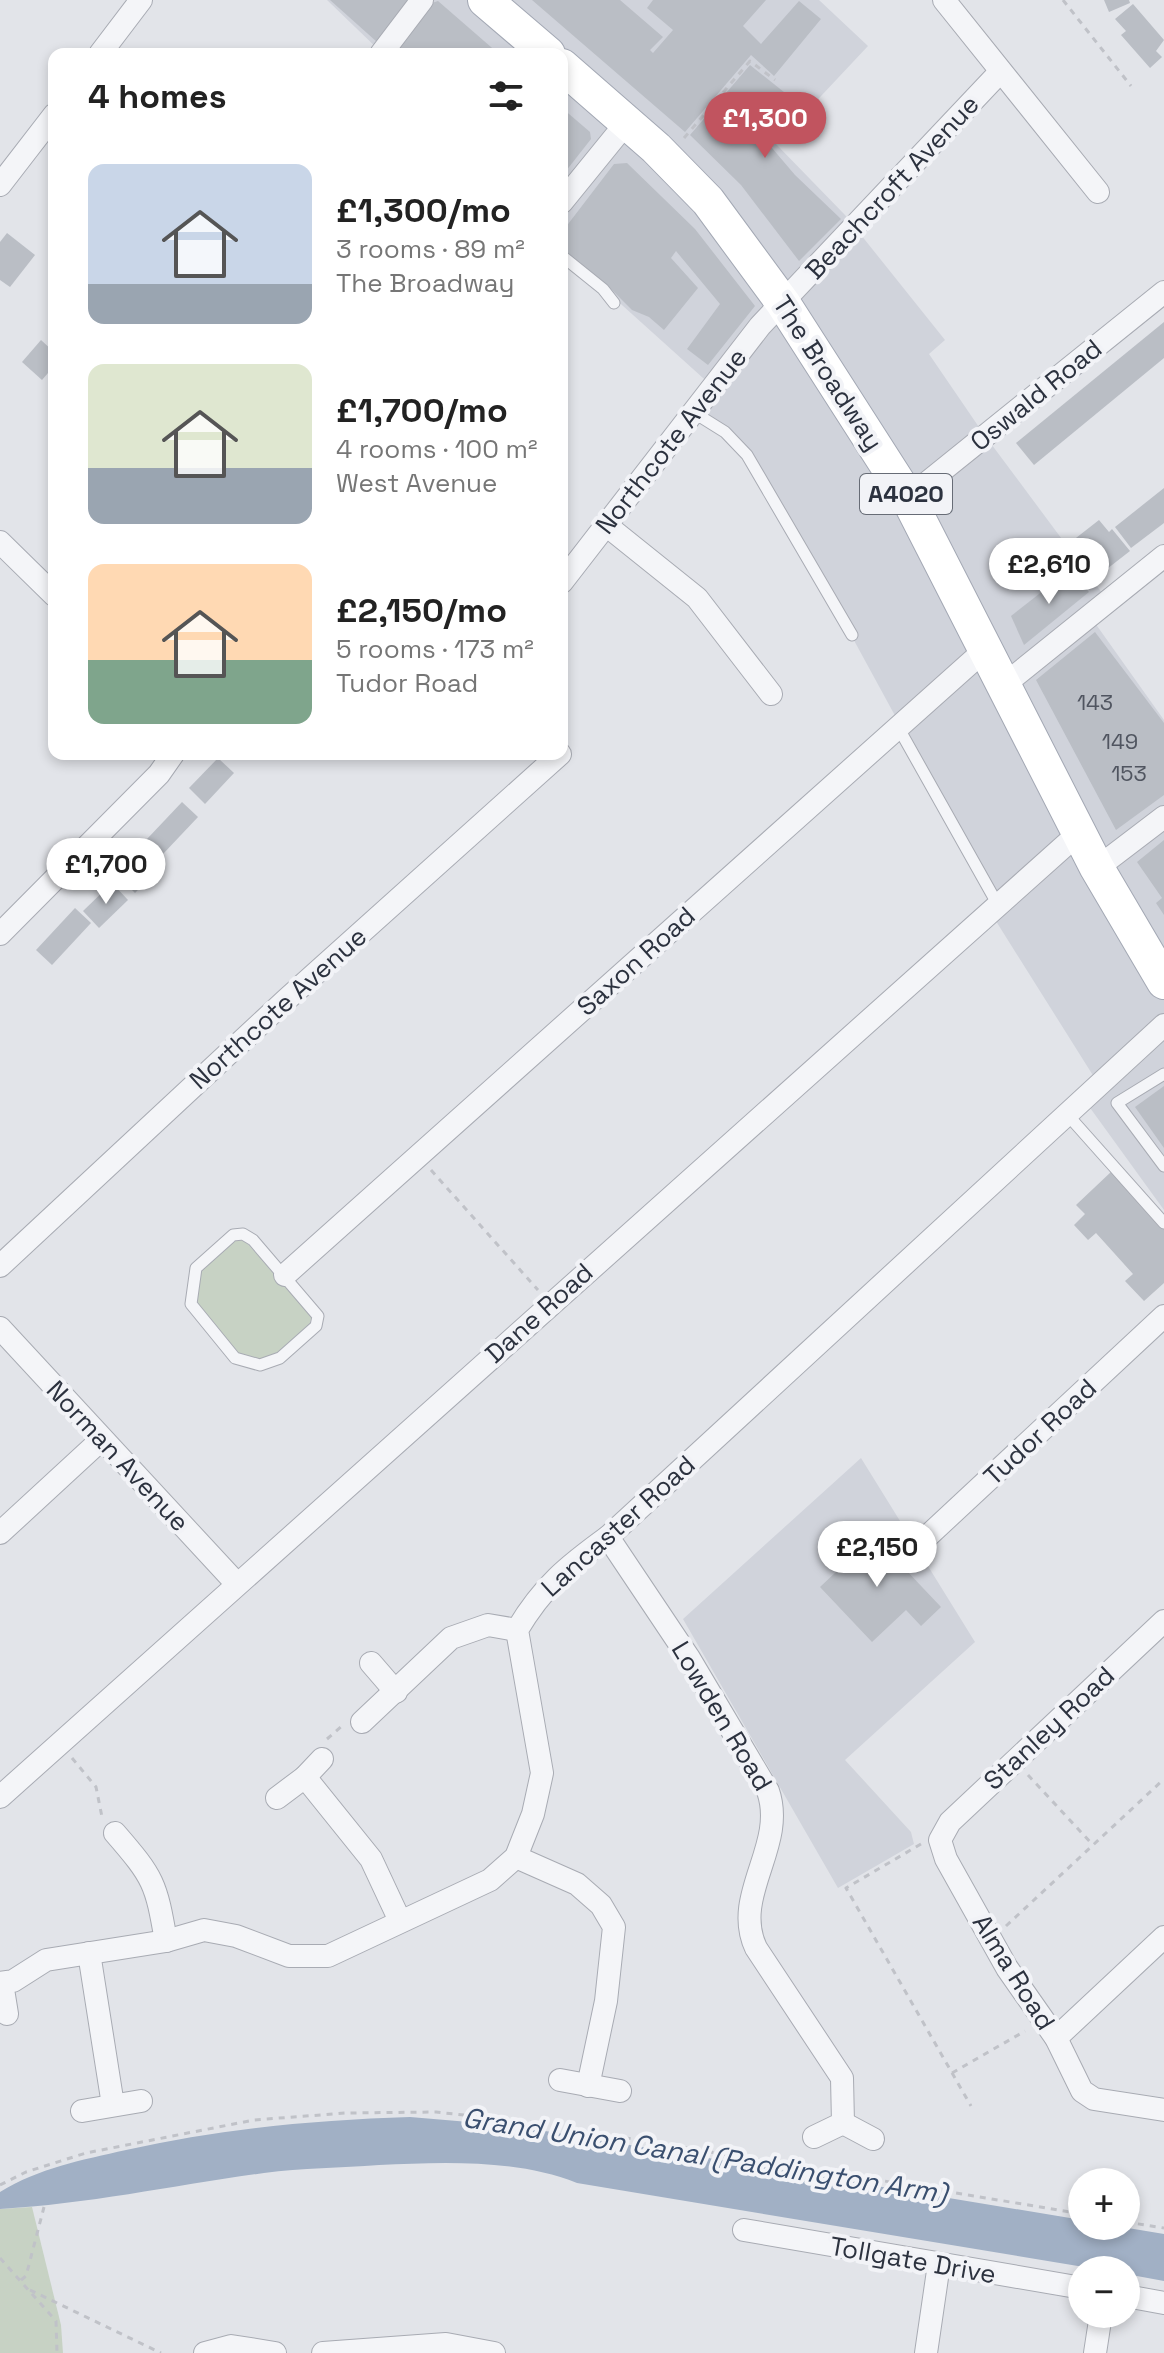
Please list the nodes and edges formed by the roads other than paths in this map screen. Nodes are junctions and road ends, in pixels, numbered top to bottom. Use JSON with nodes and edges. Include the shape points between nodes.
{"nodes":[{"id":1,"x":141,"y":0,"type":"edge"},
{"id":2,"x":422,"y":0,"type":"edge"},
{"id":3,"x":485,"y":0,"type":"edge"},
{"id":4,"x":944,"y":0,"type":"edge"},
{"id":5,"x":105,"y":48,"type":"edge"},
{"id":6,"x":386,"y":48,"type":"edge"},
{"id":7,"x":541,"y":48,"type":"edge"},
{"id":8,"x":568,"y":71,"type":"edge"},
{"id":9,"x":1000,"y":72,"type":"junction"},
{"id":10,"x":627,"y":122,"type":"junction"},
{"id":11,"x":48,"y":123,"type":"edge"},
{"id":12,"x":0,"y":185,"type":"edge"},
{"id":13,"x":1098,"y":192,"type":"dead end"},
{"id":14,"x":568,"y":195,"type":"edge"},
{"id":15,"x":568,"y":261,"type":"edge"},
{"id":16,"x":1164,"y":292,"type":"edge"},
{"id":17,"x":614,"y":303,"type":"dead end"},
{"id":18,"x":783,"y":303,"type":"junction"},
{"id":19,"x":693,"y":412,"type":"junction"},
{"id":20,"x":908,"y":498,"type":"junction"},
{"id":21,"x":606,"y":525,"type":"junction"},
{"id":22,"x":0,"y":542,"type":"edge"},
{"id":23,"x":1164,"y":556,"type":"edge"},
{"id":24,"x":568,"y":574,"type":"edge"},
{"id":25,"x":48,"y":589,"type":"edge"},
{"id":26,"x":852,"y":635,"type":"dead end"},
{"id":27,"x":987,"y":648,"type":"junction"},
{"id":28,"x":1005,"y":684,"type":"junction"},
{"id":29,"x":771,"y":694,"type":"dead end"},
{"id":30,"x":898,"y":726,"type":"junction"},
{"id":31,"x":168,"y":760,"type":"edge"},
{"id":32,"x":553,"y":760,"type":"edge"},
{"id":33,"x":1164,"y":817,"type":"edge"},
{"id":34,"x":1080,"y":832,"type":"junction"},
{"id":35,"x":1097,"y":868,"type":"junction"},
{"id":36,"x":998,"y":905,"type":"junction"},
{"id":37,"x":0,"y":934,"type":"edge"},
{"id":38,"x":1164,"y":982,"type":"edge"},
{"id":39,"x":1164,"y":1025,"type":"edge"},
{"id":40,"x":1164,"y":1074,"type":"edge"},
{"id":41,"x":1066,"y":1113,"type":"junction"},
{"id":42,"x":1164,"y":1166,"type":"edge"},
{"id":43,"x":1164,"y":1223,"type":"edge"},
{"id":44,"x":0,"y":1266,"type":"edge"},
{"id":45,"x":285,"y":1275,"type":"junction"},
{"id":46,"x":1164,"y":1316,"type":"edge"},
{"id":47,"x":0,"y":1328,"type":"edge"},
{"id":48,"x":102,"y":1439,"type":"junction"},
{"id":49,"x":0,"y":1533,"type":"edge"},
{"id":50,"x":608,"y":1537,"type":"junction"},
{"id":51,"x":916,"y":1547,"type":"dead end"},
{"id":52,"x":237,"y":1584,"type":"junction"},
{"id":53,"x":1164,"y":1621,"type":"edge"},
{"id":54,"x":517,"y":1630,"type":"junction"},
{"id":55,"x":371,"y":1663,"type":"dead end"},
{"id":56,"x":396,"y":1692,"type":"junction"},
{"id":57,"x":362,"y":1722,"type":"road end"},
{"id":58,"x":322,"y":1759,"type":"road end"},
{"id":59,"x":305,"y":1777,"type":"junction"},
{"id":60,"x":0,"y":1797,"type":"edge"},
{"id":61,"x":277,"y":1798,"type":"dead end"},
{"id":62,"x":115,"y":1833,"type":"road end"},
{"id":63,"x":940,"y":1840,"type":"joint"},
{"id":64,"x":516,"y":1857,"type":"junction"},
{"id":65,"x":400,"y":1921,"type":"junction"},
{"id":66,"x":1164,"y":1937,"type":"edge"},
{"id":67,"x":166,"y":1941,"type":"junction"},
{"id":68,"x":89,"y":1953,"type":"junction"},
{"id":69,"x":1,"y":1983,"type":"edge"},
{"id":70,"x":7,"y":2014,"type":"dead end"},
{"id":71,"x":1049,"y":2029,"type":"junction"},
{"id":72,"x":560,"y":2080,"type":"dead end"},
{"id":73,"x":588,"y":2086,"type":"junction"},
{"id":74,"x":620,"y":2091,"type":"dead end"},
{"id":75,"x":141,"y":2101,"type":"dead end"},
{"id":76,"x":113,"y":2105,"type":"junction"},
{"id":77,"x":1164,"y":2110,"type":"edge"},
{"id":78,"x":82,"y":2111,"type":"dead end"},
{"id":79,"x":843,"y":2123,"type":"junction"},
{"id":80,"x":814,"y":2137,"type":"dead end"},
{"id":81,"x":873,"y":2139,"type":"dead end"},
{"id":82,"x":744,"y":2230,"type":"dead end"},
{"id":83,"x":939,"y":2264,"type":"junction"},
{"id":84,"x":1068,"y":2286,"type":"edge"},
{"id":85,"x":1140,"y":2299,"type":"edge"},
{"id":86,"x":1164,"y":2303,"type":"edge"},
{"id":87,"x":1099,"y":2328,"type":"edge"},
{"id":88,"x":205,"y":2353,"type":"edge"},
{"id":89,"x":275,"y":2353,"type":"edge"},
{"id":90,"x":323,"y":2353,"type":"edge"},
{"id":91,"x":494,"y":2353,"type":"edge"},
{"id":92,"x":926,"y":2353,"type":"edge"},
{"id":93,"x":1095,"y":2353,"type":"edge"}],
"edges":[{"from":1,"to":5,"type":"street"},
{"from":2,"to":6,"type":"street"},
{"from":3,"to":7,"type":"main road"},
{"from":4,"to":9,"type":"street"},
{"from":8,"to":10,"type":"main road","name":"The Broadway","number":"A4020"},
{"from":9,"to":13,"type":"street"},
{"from":9,"to":18,"type":"street","name":"Beachcroft Avenue"},
{"from":10,"to":14,"type":"street"},
{"from":10,"to":18,"type":"main road","name":"The Broadway","number":"A4020","via":[[708,201]]},
{"from":11,"to":12,"type":"street"},
{"from":15,"to":17,"type":"lane"},
{"from":16,"to":20,"type":"street","name":"Oswald Road"},
{"from":18,"to":19,"type":"street","name":"Northcote Avenue"},
{"from":18,"to":20,"type":"main road","name":"The Broadway","number":"A4020"},
{"from":19,"to":21,"type":"street","name":"Northcote Avenue"},
{"from":19,"to":26,"type":"lane","via":[[725,432],[747,455]]},
{"from":20,"to":27,"type":"main road","name":"The Broadway","number":"A4020"},
{"from":21,"to":24,"type":"street","name":"Northcote Avenue"},
{"from":21,"to":29,"type":"street","via":[[688,590]]},
{"from":22,"to":25,"type":"street"},
{"from":23,"to":28,"type":"street"},
{"from":27,"to":28,"type":"main road","name":"The Broadway","number":"A4020"},
{"from":27,"to":30,"type":"street","name":"Saxon Road"},
{"from":28,"to":34,"type":"main road","name":"The Broadway","number":"A4020"},
{"from":30,"to":36,"type":"lane"},
{"from":30,"to":45,"type":"street","name":"Saxon Road"},
{"from":31,"to":37,"type":"street"},
{"from":32,"to":44,"type":"street","name":"Northcote Avenue"},
{"from":33,"to":35,"type":"street"},
{"from":34,"to":35,"type":"main road","name":"The Broadway","number":"A4020"},
{"from":34,"to":36,"type":"street","name":"Dane Road"},
{"from":35,"to":38,"type":"main road","name":"The Broadway","number":"A4020"},
{"from":36,"to":52,"type":"street","name":"Dane Road"},
{"from":39,"to":41,"type":"street","name":"Lancaster Road"},
{"from":40,"to":42,"type":"lane","via":[[1117,1103]]},
{"from":41,"to":43,"type":"lane"},
{"from":41,"to":50,"type":"street","name":"Lancaster Road"},
{"from":45,"to":45,"type":"lane","via":[[318,1320],[273,1363],[238,1361],[192,1308],[194,1272],[237,1233],[248,1236]]},
{"from":46,"to":51,"type":"street","name":"Tudor Road"},
{"from":47,"to":48,"type":"street","name":"Norman Avenue"},
{"from":48,"to":49,"type":"street"},
{"from":48,"to":52,"type":"street","name":"Norman Avenue"},
{"from":50,"to":54,"type":"street","name":"Lancaster Road","via":[[561,1571],[535,1599]]},
{"from":50,"to":79,"type":"street","name":"Lowden Road","via":[[689,1658],[768,1791],[772,1836],[749,1904],[750,1936],[842,2078]]},
{"from":52,"to":60,"type":"street","name":"Dane Road"},
{"from":53,"to":63,"type":"street","name":"Stanley Road","via":[[950,1822]]},
{"from":54,"to":56,"type":"street","via":[[488,1625],[451,1638]]},
{"from":54,"to":64,"type":"street","via":[[542,1773]]},
{"from":55,"to":56,"type":"street"},
{"from":56,"to":57,"type":"street"},
{"from":58,"to":59,"type":"street"},
{"from":59,"to":61,"type":"street"},
{"from":59,"to":65,"type":"street","via":[[371,1859]]},
{"from":62,"to":67,"type":"street","via":[[157,1888]]},
{"from":63,"to":71,"type":"street","name":"Alma Road","via":[[991,1938]]},
{"from":64,"to":65,"type":"street","via":[[490,1880]]},
{"from":64,"to":73,"type":"street","via":[[577,1884],[601,1905],[614,1927],[606,2001]]},
{"from":65,"to":67,"type":"street","via":[[328,1956],[289,1956],[204,1930]]},
{"from":66,"to":71,"type":"street"},
{"from":67,"to":68,"type":"street"},
{"from":68,"to":69,"type":"street","via":[[46,1960]]},
{"from":68,"to":76,"type":"street"},
{"from":69,"to":70,"type":"street"},
{"from":71,"to":77,"type":"street","name":"Alma Road","via":[[1076,2084],[1094,2099]]},
{"from":72,"to":73,"type":"street"},
{"from":73,"to":74,"type":"street"},
{"from":75,"to":76,"type":"street"},
{"from":76,"to":78,"type":"street"},
{"from":79,"to":80,"type":"street"},
{"from":79,"to":81,"type":"street"},
{"from":82,"to":83,"type":"street","name":"Tollgate Drive"},
{"from":83,"to":84,"type":"street","name":"Tollgate Drive"},
{"from":83,"to":92,"type":"street"},
{"from":85,"to":86,"type":"street"},
{"from":87,"to":93,"type":"street"},
{"from":88,"to":89,"type":"street","via":[[231,2346]]},
{"from":90,"to":91,"type":"street","via":[[446,2344]]}]}
